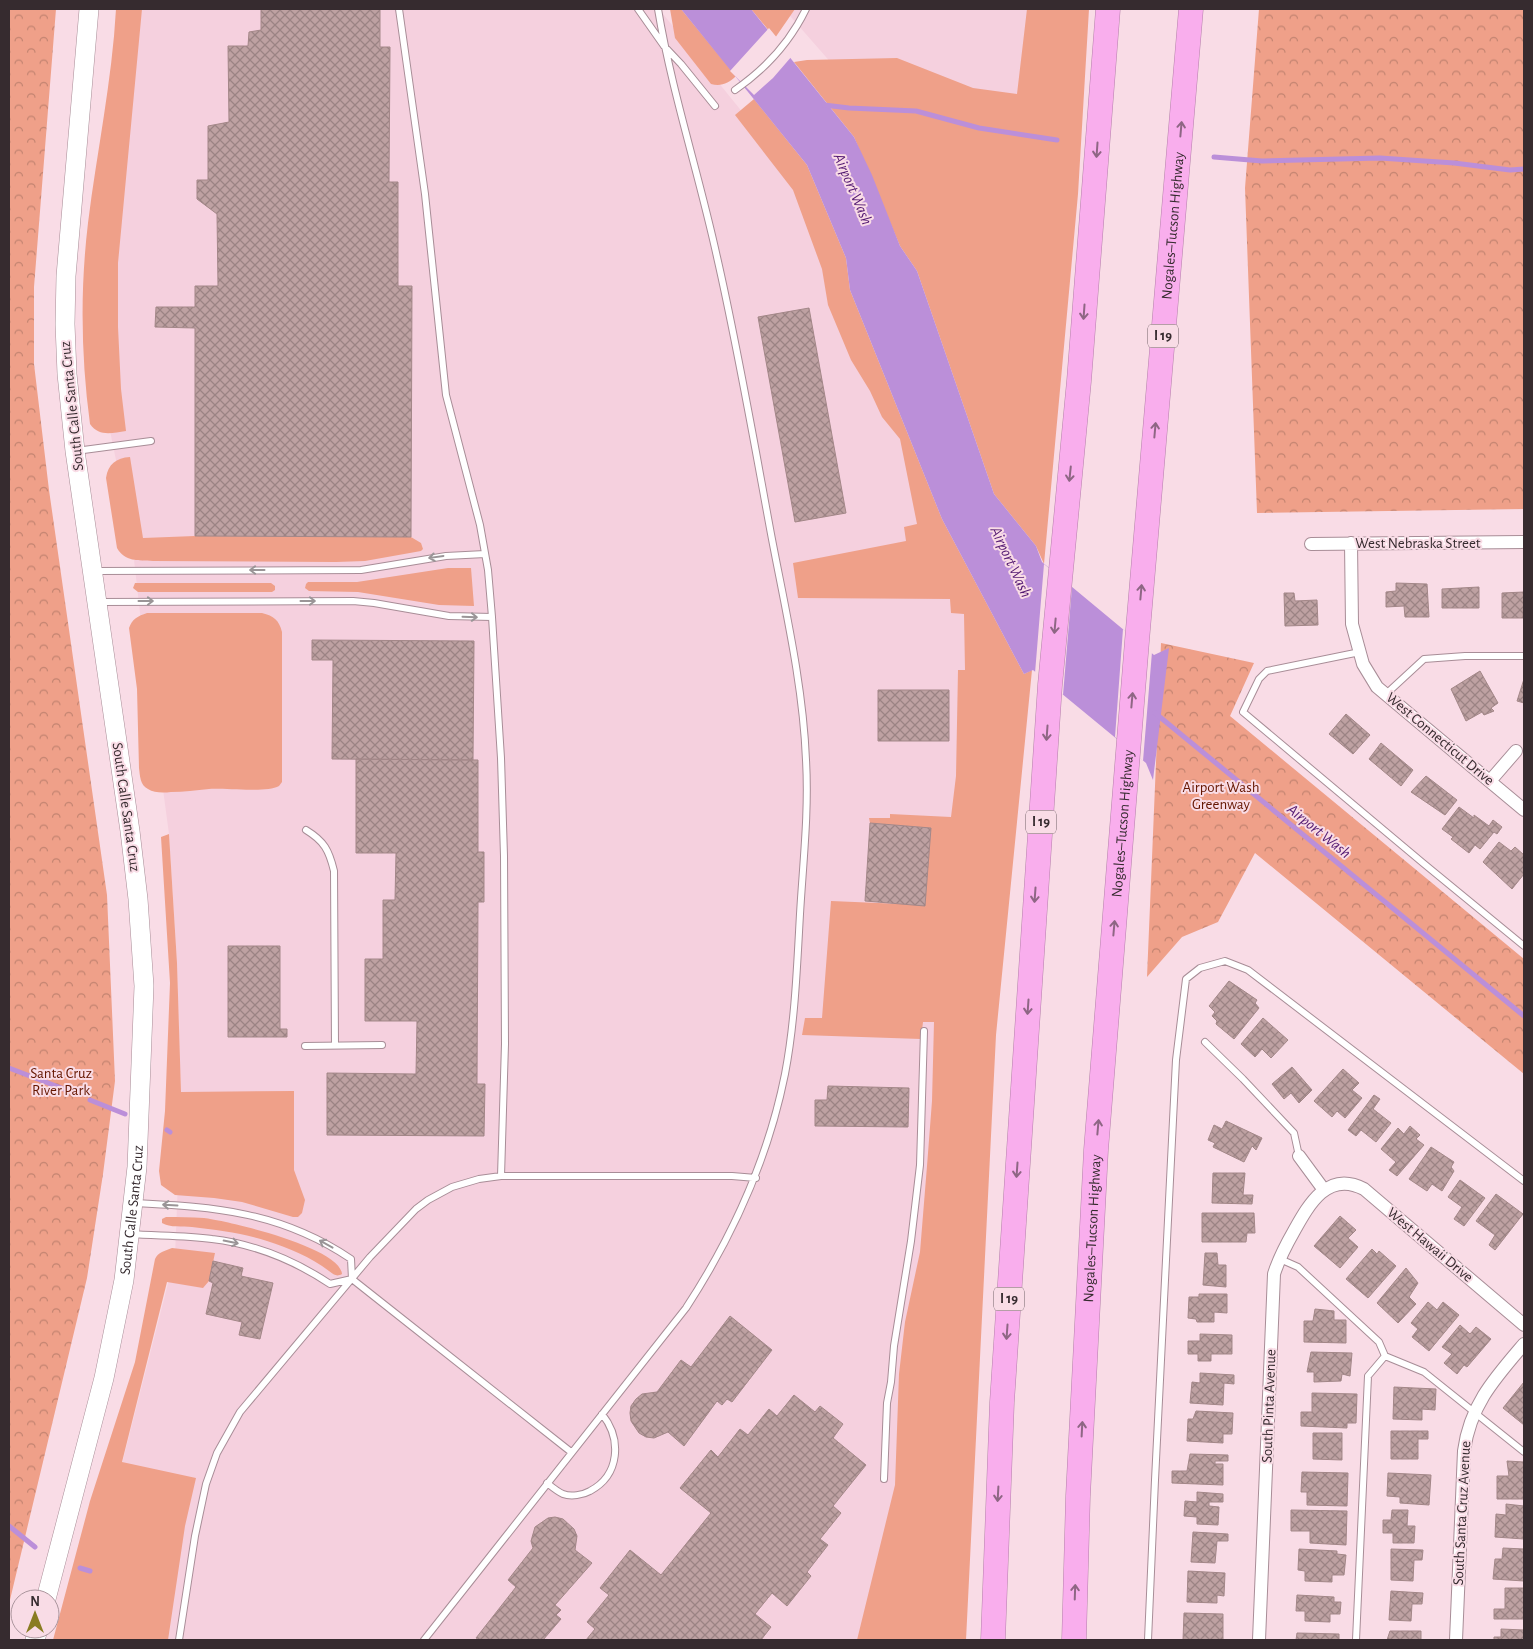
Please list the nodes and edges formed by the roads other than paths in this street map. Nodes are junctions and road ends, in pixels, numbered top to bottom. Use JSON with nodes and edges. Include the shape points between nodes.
{"nodes":[{"id":1,"x":89,"y":9,"type":"edge"},
{"id":2,"x":400,"y":9,"type":"edge"},
{"id":3,"x":638,"y":9,"type":"edge"},
{"id":4,"x":658,"y":9,"type":"edge"},
{"id":5,"x":806,"y":9,"type":"edge"},
{"id":6,"x":1106,"y":9,"type":"edge"},
{"id":7,"x":1191,"y":16,"type":"edge"},
{"id":8,"x":664,"y":46,"type":"junction"},
{"id":9,"x":735,"y":90,"type":"dead end"},
{"id":10,"x":714,"y":106,"type":"dead end"},
{"id":11,"x":151,"y":441,"type":"dead end"},
{"id":12,"x":76,"y":451,"type":"junction"},
{"id":13,"x":1524,"y":542,"type":"edge"},
{"id":14,"x":1311,"y":544,"type":"dead end"},
{"id":15,"x":1351,"y":544,"type":"junction"},
{"id":16,"x":485,"y":554,"type":"junction"},
{"id":17,"x":93,"y":571,"type":"junction"},
{"id":18,"x":97,"y":602,"type":"junction"},
{"id":19,"x":492,"y":617,"type":"junction"},
{"id":20,"x":1360,"y":652,"type":"junction"},
{"id":21,"x":1524,"y":656,"type":"edge"},
{"id":22,"x":1386,"y":695,"type":"junction"},
{"id":23,"x":1516,"y":751,"type":"dead end"},
{"id":24,"x":1490,"y":780,"type":"junction"},
{"id":25,"x":1524,"y":810,"type":"edge"},
{"id":26,"x":306,"y":830,"type":"dead end"},
{"id":27,"x":1524,"y":946,"type":"edge"},
{"id":28,"x":924,"y":1031,"type":"dead end"},
{"id":29,"x":1205,"y":1042,"type":"dead end"},
{"id":30,"x":382,"y":1045,"type":"dead end"},
{"id":31,"x":305,"y":1046,"type":"dead end"},
{"id":32,"x":334,"y":1046,"type":"junction"},
{"id":33,"x":1299,"y":1156,"type":"joint"},
{"id":34,"x":501,"y":1176,"type":"junction"},
{"id":35,"x":756,"y":1178,"type":"junction"},
{"id":36,"x":1524,"y":1181,"type":"edge"},
{"id":37,"x":1326,"y":1189,"type":"junction"},
{"id":38,"x":134,"y":1203,"type":"junction"},
{"id":39,"x":130,"y":1234,"type":"junction"},
{"id":40,"x":1280,"y":1259,"type":"junction"},
{"id":41,"x":352,"y":1279,"type":"junction"},
{"id":42,"x":1524,"y":1325,"type":"edge"},
{"id":43,"x":1524,"y":1344,"type":"edge"},
{"id":44,"x":1386,"y":1356,"type":"junction"},
{"id":45,"x":1474,"y":1412,"type":"junction"},
{"id":46,"x":602,"y":1414,"type":"junction"},
{"id":47,"x":572,"y":1452,"type":"junction"},
{"id":48,"x":1524,"y":1452,"type":"edge"},
{"id":49,"x":884,"y":1479,"type":"dead end"},
{"id":50,"x":547,"y":1484,"type":"junction"},
{"id":51,"x":49,"y":1589,"type":"edge"},
{"id":52,"x":179,"y":1640,"type":"edge"},
{"id":53,"x":424,"y":1640,"type":"edge"},
{"id":54,"x":993,"y":1640,"type":"edge"},
{"id":55,"x":1074,"y":1640,"type":"edge"},
{"id":56,"x":1148,"y":1640,"type":"edge"},
{"id":57,"x":1259,"y":1640,"type":"edge"},
{"id":58,"x":1356,"y":1640,"type":"edge"},
{"id":59,"x":1456,"y":1640,"type":"edge"}],
"edges":[{"from":1,"to":12,"type":"street","name":"South Calle Santa Cruz","via":[[65,300],[67,374]]},
{"from":2,"to":16,"type":"lane","via":[[425,194],[446,395]]},
{"from":3,"to":8,"type":"lane"},
{"from":4,"to":8,"type":"lane"},
{"from":5,"to":9,"type":"lane","via":[[795,29],[768,63]]},
{"from":6,"to":54,"type":"highway","number":"I 19","one_way":true,"via":[[1079,381],[1050,684],[1002,1402]]},
{"from":55,"to":7,"type":"highway","name":"Nogales–Tucson Highway","number":"I 19","one_way":true,"via":[[1096,1150]]},
{"from":8,"to":10,"type":"lane"},
{"from":8,"to":35,"type":"lane","via":[[735,337],[788,623],[804,735],[806,811],[792,1022],[780,1096]]},
{"from":11,"to":12,"type":"lane"},
{"from":12,"to":17,"type":"street","name":"South Calle Santa Cruz"},
{"from":13,"to":15,"type":"street","name":"West Nebraska Street"},
{"from":14,"to":15,"type":"street","name":"West Nebraska Street"},
{"from":15,"to":20,"type":"street","name":"West Connecticut Drive","via":[[1352,624]]},
{"from":16,"to":17,"type":"lane","one_way":true,"via":[[446,556],[361,570]]},
{"from":16,"to":19,"type":"lane"},
{"from":17,"to":18,"type":"street","name":"South Calle Santa Cruz"},
{"from":18,"to":19,"type":"lane","one_way":true,"via":[[353,601],[449,616]]},
{"from":18,"to":38,"type":"street","name":"South Calle Santa Cruz","via":[[132,846],[144,986]]},
{"from":19,"to":34,"type":"lane","via":[[504,856],[505,1044]]},
{"from":20,"to":22,"type":"street","name":"West Connecticut Drive","via":[[1363,664]]},
{"from":20,"to":27,"type":"lane","via":[[1267,671],[1259,678],[1243,712]]},
{"from":21,"to":22,"type":"lane","via":[[1424,659]]},
{"from":22,"to":24,"type":"street","name":"West Connecticut Drive"},
{"from":23,"to":24,"type":"street"},
{"from":24,"to":25,"type":"street","name":"West Connecticut Drive"},
{"from":26,"to":32,"type":"lane","via":[[325,846],[334,870]]},
{"from":28,"to":49,"type":"lane","via":[[920,1165],[887,1403]]},
{"from":29,"to":33,"type":"lane","via":[[1294,1133]]},
{"from":30,"to":32,"type":"lane"},
{"from":31,"to":32,"type":"lane"},
{"from":33,"to":37,"type":"street"},
{"from":34,"to":35,"type":"lane"},
{"from":34,"to":41,"type":"lane","via":[[462,1183],[428,1200],[406,1217]]},
{"from":35,"to":46,"type":"lane","via":[[694,1295]]},
{"from":36,"to":56,"type":"lane","via":[[1248,970],[1225,961],[1200,968],[1186,979],[1176,1060]]},
{"from":37,"to":40,"type":"street","name":"South Pinta Avenue","via":[[1316,1196],[1304,1214]]},
{"from":37,"to":42,"type":"street","name":"West Hawaii Drive","via":[[1347,1183],[1364,1190]]},
{"from":38,"to":39,"type":"street","name":"South Calle Santa Cruz"},
{"from":41,"to":38,"type":"lane","one_way":true,"via":[[351,1259],[320,1240],[285,1225],[224,1209]]},
{"from":39,"to":41,"type":"lane","one_way":true,"via":[[226,1241],[274,1255],[330,1284]]},
{"from":39,"to":51,"type":"street","name":"South Calle Santa Cruz","via":[[106,1369]]},
{"from":40,"to":44,"type":"lane","via":[[1298,1267],[1378,1342]]},
{"from":40,"to":57,"type":"street","name":"South Pinta Avenue","via":[[1274,1274]]},
{"from":41,"to":47,"type":"lane"},
{"from":41,"to":52,"type":"lane","via":[[245,1405],[217,1453],[206,1484],[195,1536]]},
{"from":43,"to":45,"type":"street","name":"South Santa Cruz Avenue","via":[[1494,1379]]},
{"from":44,"to":45,"type":"lane","via":[[1424,1372]]},
{"from":44,"to":58,"type":"lane","via":[[1368,1376]]},
{"from":45,"to":48,"type":"lane"},
{"from":45,"to":59,"type":"street","name":"South Santa Cruz Avenue","via":[[1464,1451]]},
{"from":46,"to":47,"type":"lane"},
{"from":46,"to":50,"type":"lane","via":[[615,1442],[612,1469],[606,1479],[586,1493],[576,1495],[563,1494]]},
{"from":47,"to":50,"type":"lane"},
{"from":50,"to":53,"type":"lane"}]}
